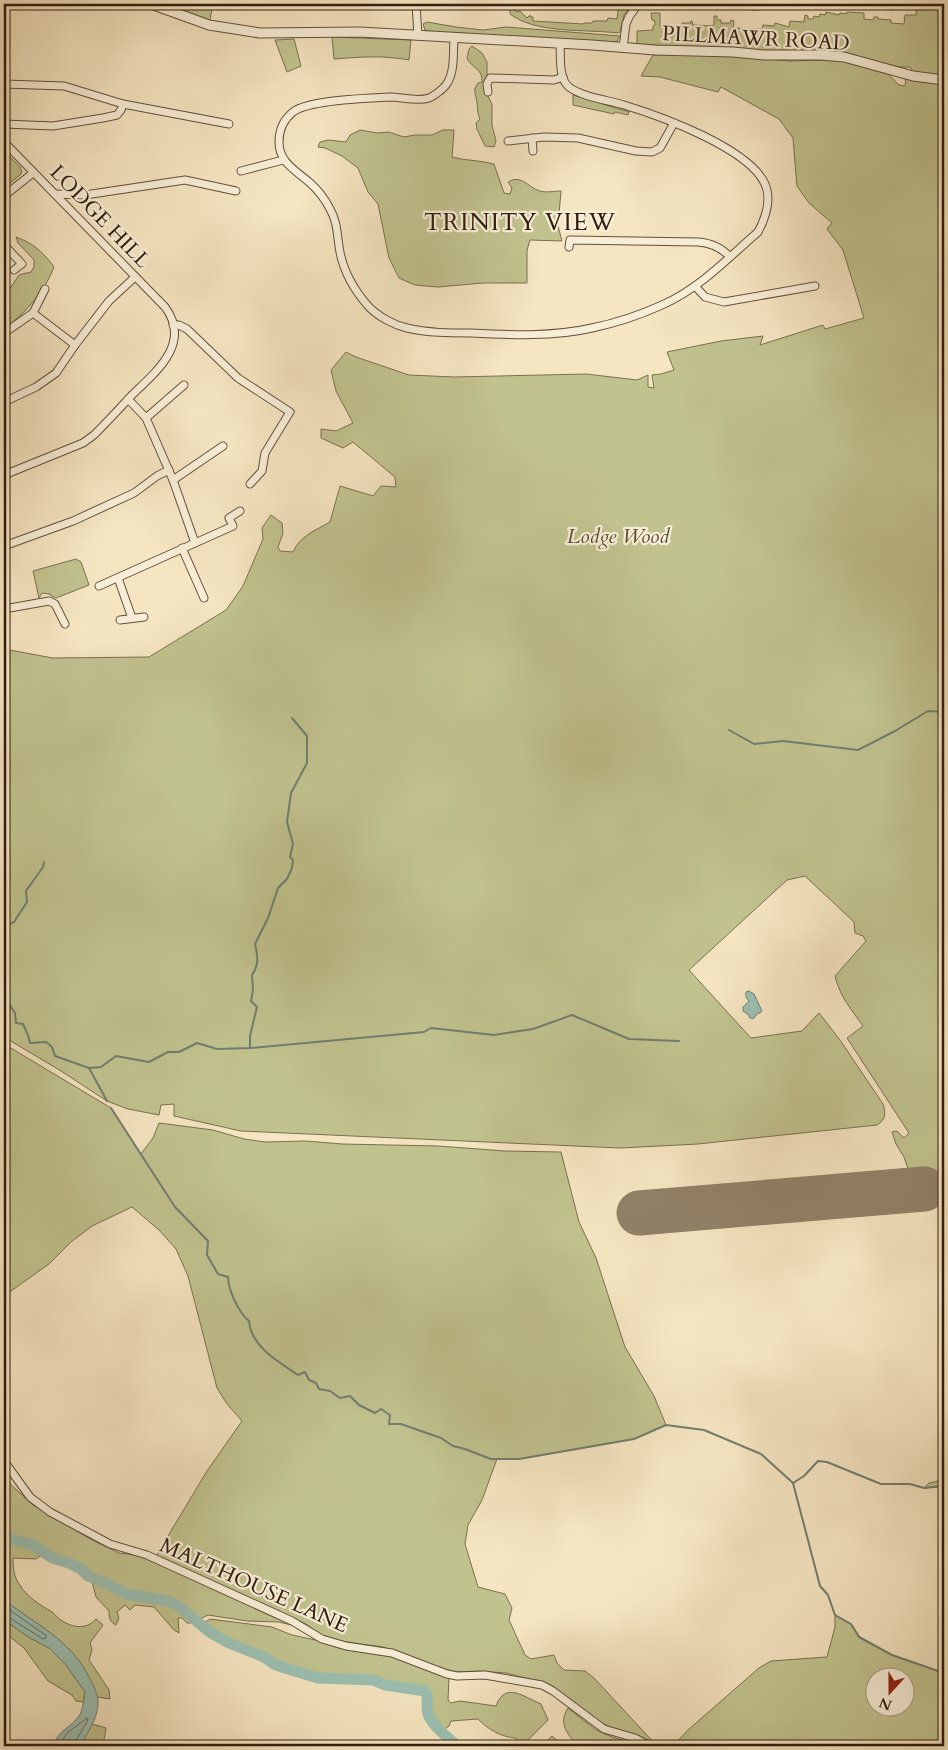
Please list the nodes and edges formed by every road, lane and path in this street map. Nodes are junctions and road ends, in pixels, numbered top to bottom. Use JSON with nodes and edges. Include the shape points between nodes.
{"nodes":[{"id":1,"x":151,"y":4,"type":"edge"},
{"id":2,"x":416,"y":4,"type":"edge"},
{"id":3,"x":638,"y":4,"type":"edge"},
{"id":4,"x":720,"y":4,"type":"edge"},
{"id":5,"x":781,"y":4,"type":"edge"},
{"id":6,"x":418,"y":36,"type":"junction"},
{"id":7,"x":454,"y":39,"type":"junction"},
{"id":8,"x":560,"y":43,"type":"junction"},
{"id":9,"x":624,"y":48,"type":"junction"},
{"id":10,"x":563,"y":77,"type":"junction"},
{"id":11,"x":522,"y":78,"type":"junction"},
{"id":12,"x":944,"y":80,"type":"edge"},
{"id":13,"x":4,"y":84,"type":"edge"},
{"id":14,"x":520,"y":87,"type":"dead end"},
{"id":15,"x":488,"y":92,"type":"dead end"},
{"id":16,"x":123,"y":104,"type":"junction"},
{"id":17,"x":674,"y":123,"type":"junction"},
{"id":18,"x":4,"y":124,"type":"edge"},
{"id":19,"x":229,"y":124,"type":"dead end"},
{"id":20,"x":532,"y":138,"type":"junction"},
{"id":21,"x":508,"y":141,"type":"dead end"},
{"id":22,"x":4,"y":142,"type":"edge"},
{"id":23,"x":532,"y":151,"type":"dead end"},
{"id":24,"x":284,"y":160,"type":"junction"},
{"id":25,"x":241,"y":171,"type":"dead end"},
{"id":26,"x":34,"y":173,"type":"junction"},
{"id":27,"x":236,"y":191,"type":"dead end"},
{"id":28,"x":55,"y":194,"type":"junction"},
{"id":29,"x":4,"y":196,"type":"edge"},
{"id":30,"x":562,"y":242,"type":"dead end"},
{"id":31,"x":4,"y":247,"type":"edge"},
{"id":32,"x":730,"y":257,"type":"junction"},
{"id":33,"x":14,"y":270,"type":"dead end"},
{"id":34,"x":135,"y":277,"type":"junction"},
{"id":35,"x":695,"y":286,"type":"junction"},
{"id":36,"x":815,"y":286,"type":"dead end"},
{"id":37,"x":45,"y":289,"type":"dead end"},
{"id":38,"x":33,"y":312,"type":"junction"},
{"id":39,"x":174,"y":325,"type":"junction"},
{"id":40,"x":4,"y":334,"type":"edge"},
{"id":41,"x":75,"y":344,"type":"junction"},
{"id":42,"x":184,"y":385,"type":"dead end"},
{"id":43,"x":128,"y":400,"type":"junction"},
{"id":44,"x":4,"y":402,"type":"edge"},
{"id":45,"x":146,"y":418,"type":"junction"},
{"id":46,"x":223,"y":446,"type":"dead end"},
{"id":47,"x":169,"y":470,"type":"junction"},
{"id":48,"x":4,"y":476,"type":"edge"},
{"id":49,"x":173,"y":480,"type":"junction"},
{"id":50,"x":250,"y":484,"type":"dead end"},
{"id":51,"x":240,"y":511,"type":"dead end"},
{"id":52,"x":195,"y":543,"type":"junction"},
{"id":53,"x":4,"y":546,"type":"edge"},
{"id":54,"x":182,"y":548,"type":"junction"},
{"id":55,"x":118,"y":578,"type":"junction"},
{"id":56,"x":99,"y":586,"type":"dead end"},
{"id":57,"x":204,"y":598,"type":"dead end"},
{"id":58,"x":4,"y":609,"type":"edge"},
{"id":59,"x":144,"y":617,"type":"dead end"},
{"id":60,"x":132,"y":618,"type":"junction"},
{"id":61,"x":120,"y":620,"type":"dead end"},
{"id":62,"x":65,"y":624,"type":"dead end"},
{"id":63,"x":4,"y":1461,"type":"edge"},
{"id":64,"x":650,"y":1746,"type":"edge"}],
"edges":[{"from":1,"to":6,"type":"street","name":"PILLMAWR ROAD","via":[[209,25],[255,33],[360,32]]},
{"from":2,"to":6,"type":"street"},
{"from":3,"to":9,"type":"street","via":[[626,24]]},
{"from":4,"to":5,"type":"street"},
{"from":6,"to":7,"type":"street","name":"PILLMAWR ROAD"},
{"from":7,"to":8,"type":"street","name":"PILLMAWR ROAD"},
{"from":7,"to":24,"type":"street","via":[[452,73],[438,92],[429,98],[416,100],[392,97],[302,107],[284,121],[280,129],[280,152]]},
{"from":8,"to":9,"type":"street","name":"PILLMAWR ROAD"},
{"from":8,"to":10,"type":"street"},
{"from":9,"to":12,"type":"street","name":"PILLMAWR ROAD","via":[[844,57],[913,76]]},
{"from":10,"to":11,"type":"street","via":[[554,80]]},
{"from":10,"to":17,"type":"street","via":[[569,87],[578,92]]},
{"from":11,"to":14,"type":"street"},
{"from":11,"to":15,"type":"street","via":[[490,78]]},
{"from":13,"to":16,"type":"street","via":[[64,86]]},
{"from":16,"to":18,"type":"street","via":[[116,115],[103,118],[52,126]]},
{"from":16,"to":19,"type":"street"},
{"from":17,"to":20,"type":"street","via":[[660,148],[652,152],[578,138]]},
{"from":17,"to":32,"type":"street","via":[[746,162],[765,185],[768,195],[764,220],[758,232]]},
{"from":20,"to":21,"type":"street"},
{"from":20,"to":23,"type":"street"},
{"from":22,"to":26,"type":"street","name":"LODGE HILL"},
{"from":24,"to":25,"type":"street"},
{"from":24,"to":35,"type":"street","via":[[310,182],[330,207],[344,270],[354,290],[386,320],[405,327],[435,332],[565,333],[591,329],[664,305]]},
{"from":26,"to":28,"type":"street","name":"LODGE HILL"},
{"from":26,"to":29,"type":"street"},
{"from":27,"to":28,"type":"street","via":[[185,180],[85,195]]},
{"from":28,"to":34,"type":"street","name":"LODGE HILL"},
{"from":30,"to":32,"type":"street","via":[[698,242],[723,249]]},
{"from":31,"to":33,"type":"street","via":[[22,264]]},
{"from":32,"to":35,"type":"street"},
{"from":34,"to":39,"type":"street","name":"LODGE HILL","via":[[170,314]]},
{"from":34,"to":41,"type":"street","via":[[109,302]]},
{"from":35,"to":36,"type":"street","via":[[705,297],[724,302]]},
{"from":37,"to":38,"type":"street"},
{"from":38,"to":40,"type":"street"},
{"from":38,"to":41,"type":"street"},
{"from":39,"to":43,"type":"street","via":[[174,343],[167,359]]},
{"from":39,"to":50,"type":"street","via":[[187,329],[238,378],[290,412],[265,453],[262,471]]},
{"from":41,"to":44,"type":"street","via":[[56,374]]},
{"from":42,"to":45,"type":"street"},
{"from":43,"to":45,"type":"street"},
{"from":43,"to":48,"type":"street","via":[[89,439]]},
{"from":45,"to":47,"type":"street"},
{"from":46,"to":49,"type":"street"},
{"from":47,"to":49,"type":"street"},
{"from":47,"to":53,"type":"street","via":[[134,492],[73,521]]},
{"from":49,"to":52,"type":"street"},
{"from":51,"to":52,"type":"street","via":[[229,518],[233,526]]},
{"from":52,"to":54,"type":"street"},
{"from":54,"to":55,"type":"street"},
{"from":54,"to":57,"type":"street"},
{"from":55,"to":56,"type":"street"},
{"from":55,"to":60,"type":"street"},
{"from":58,"to":62,"type":"street","via":[[49,601],[55,604]]},
{"from":59,"to":60,"type":"street"},
{"from":60,"to":61,"type":"street"},
{"from":63,"to":64,"type":"street","name":"MALTHOUSE LANE","via":[[30,1497],[50,1512],[110,1544],[154,1559],[292,1621],[322,1639],[392,1653],[447,1674],[485,1674],[542,1685],[604,1729]]}]}
